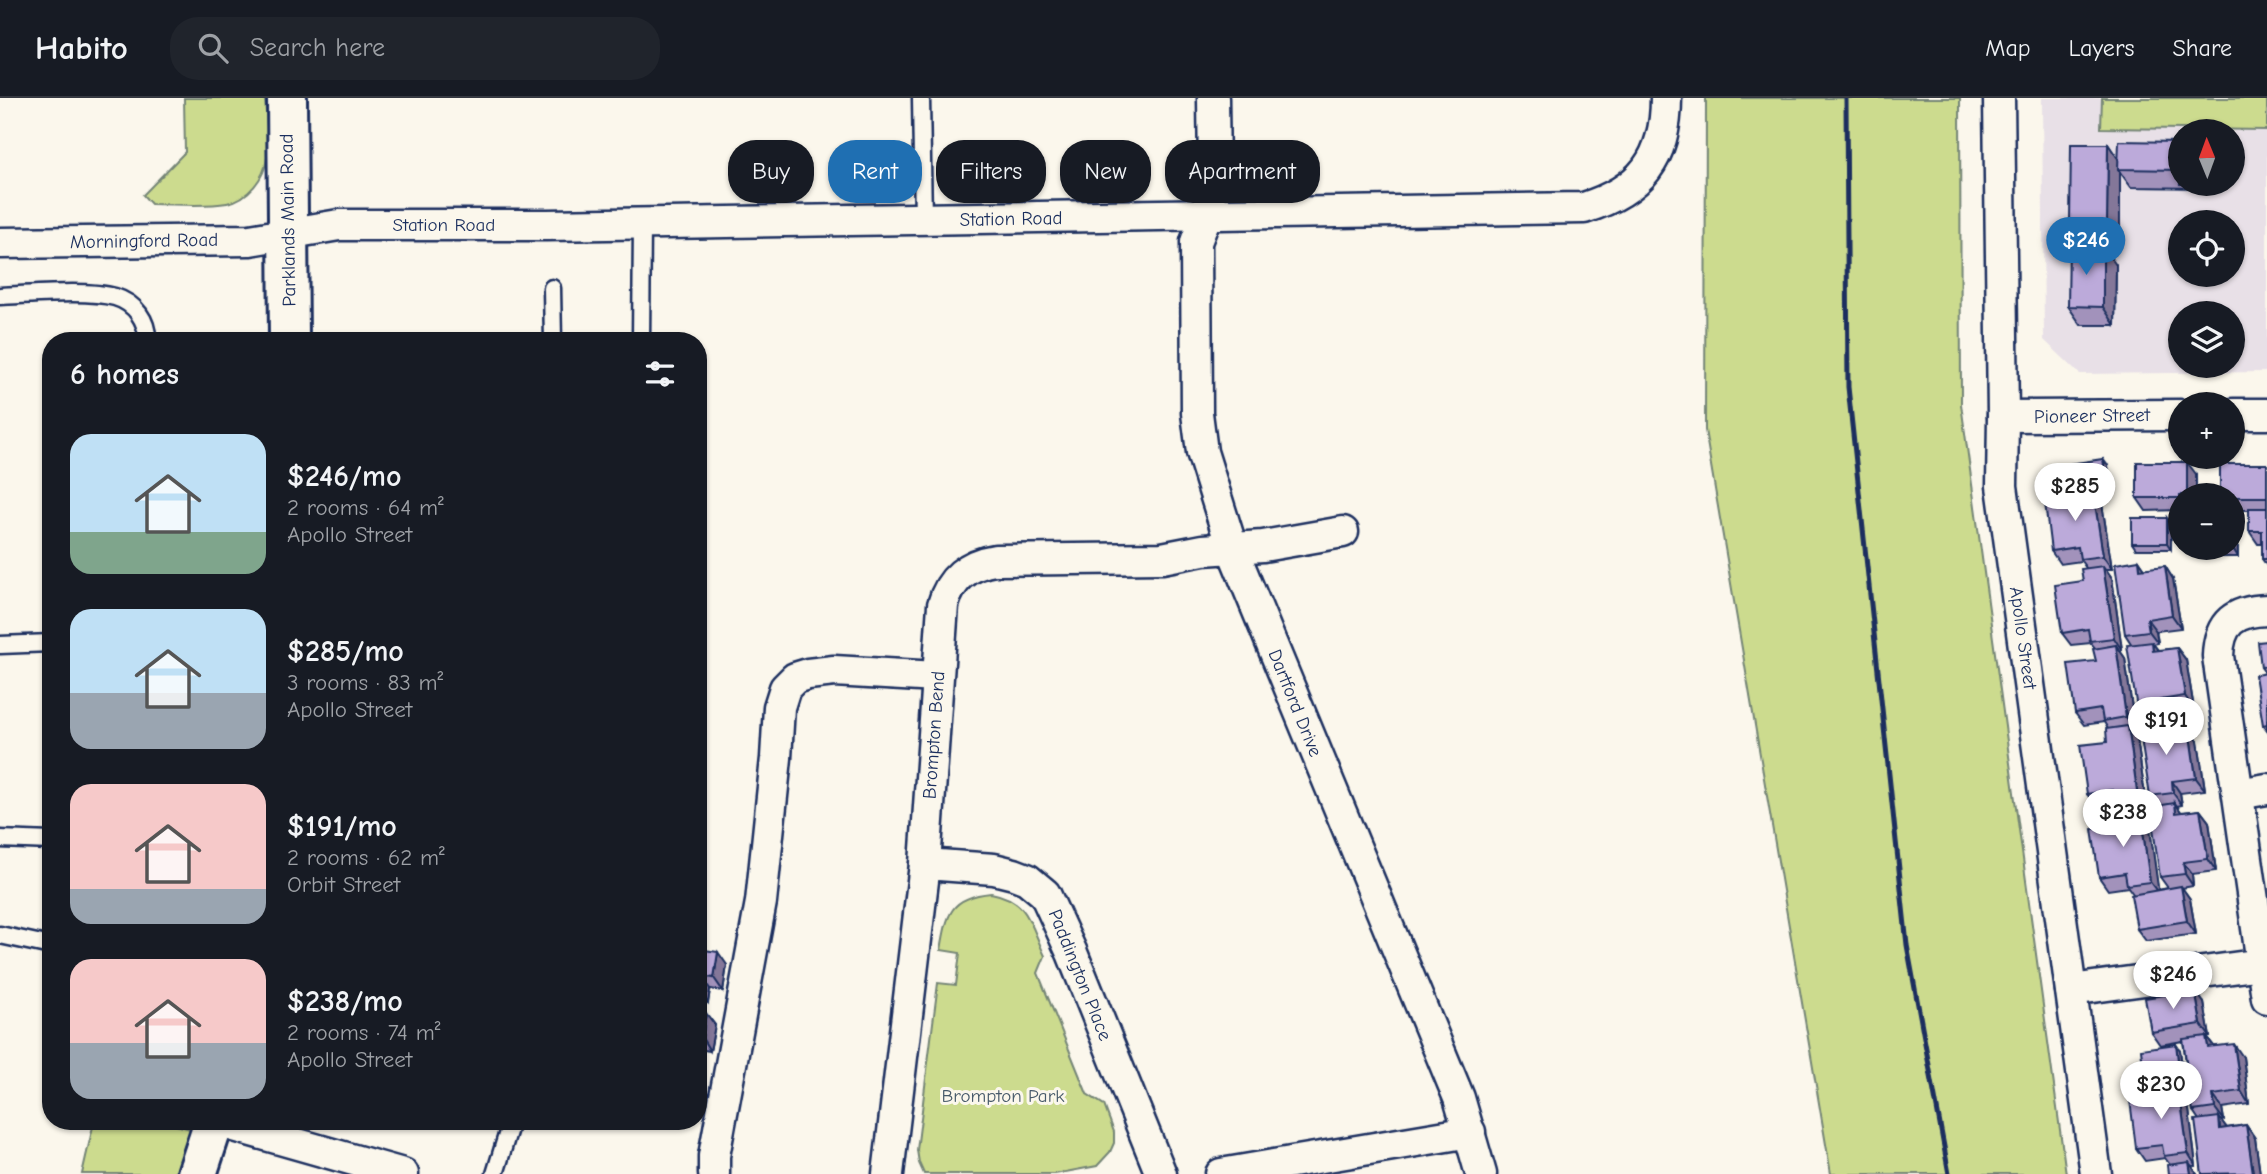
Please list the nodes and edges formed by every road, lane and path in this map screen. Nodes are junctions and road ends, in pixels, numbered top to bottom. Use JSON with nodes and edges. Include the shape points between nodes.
{"nodes":[{"id":1,"x":287,"y":98,"type":"edge"},
{"id":2,"x":921,"y":98,"type":"edge"},
{"id":3,"x":1213,"y":98,"type":"edge"},
{"id":4,"x":1666,"y":98,"type":"edge"},
{"id":5,"x":1999,"y":98,"type":"edge"},
{"id":6,"x":1206,"y":216,"type":"junction"},
{"id":7,"x":923,"y":220,"type":"junction"},
{"id":8,"x":642,"y":224,"type":"junction"},
{"id":9,"x":288,"y":233,"type":"junction"},
{"id":10,"x":0,"y":243,"type":"edge"},
{"id":11,"x":552,"y":288,"type":"dead end"},
{"id":12,"x":0,"y":296,"type":"edge"},
{"id":13,"x":148,"y":332,"type":"edge"},
{"id":14,"x":289,"y":332,"type":"edge"},
{"id":15,"x":553,"y":332,"type":"edge"},
{"id":16,"x":641,"y":332,"type":"edge"},
{"id":17,"x":2245,"y":414,"type":"edge"},
{"id":18,"x":2267,"y":414,"type":"edge"},
{"id":19,"x":2168,"y":415,"type":"edge"},
{"id":20,"x":2003,"y":416,"type":"junction"},
{"id":21,"x":1343,"y":532,"type":"dead end"},
{"id":22,"x":1232,"y":548,"type":"junction"},
{"id":23,"x":2267,"y":610,"type":"edge"},
{"id":24,"x":42,"y":643,"type":"edge"},
{"id":25,"x":0,"y":645,"type":"edge"},
{"id":26,"x":937,"y":677,"type":"junction"},
{"id":27,"x":2267,"y":789,"type":"edge"},
{"id":28,"x":2238,"y":794,"type":"junction"},
{"id":29,"x":0,"y":839,"type":"edge"},
{"id":30,"x":42,"y":841,"type":"edge"},
{"id":31,"x":925,"y":864,"type":"junction"},
{"id":32,"x":0,"y":935,"type":"edge"},
{"id":33,"x":42,"y":944,"type":"edge"},
{"id":34,"x":2262,"y":964,"type":"junction"},
{"id":35,"x":2071,"y":990,"type":"junction"},
{"id":36,"x":2267,"y":998,"type":"edge"},
{"id":37,"x":211,"y":1130,"type":"edge"},
{"id":38,"x":247,"y":1130,"type":"edge"},
{"id":39,"x":509,"y":1130,"type":"edge"},
{"id":40,"x":1470,"y":1132,"type":"junction"},
{"id":41,"x":197,"y":1174,"type":"edge"},
{"id":42,"x":403,"y":1174,"type":"edge"},
{"id":43,"x":495,"y":1174,"type":"edge"},
{"id":44,"x":714,"y":1174,"type":"edge"},
{"id":45,"x":888,"y":1174,"type":"edge"},
{"id":46,"x":1161,"y":1174,"type":"edge"},
{"id":47,"x":1221,"y":1174,"type":"edge"},
{"id":48,"x":1481,"y":1174,"type":"edge"},
{"id":49,"x":2096,"y":1174,"type":"edge"}],
"edges":[{"from":1,"to":9,"type":"street","name":"Parklands Main Road"},
{"from":2,"to":7,"type":"lane"},
{"from":3,"to":6,"type":"street","name":"Dartford Drive","via":[[1214,172]]},
{"from":4,"to":6,"type":"street","name":"Station Road","via":[[1663,134],[1644,173],[1609,201],[1584,208]]},
{"from":5,"to":20,"type":"street","name":"Apollo Street"},
{"from":6,"to":7,"type":"street","name":"Station Road"},
{"from":6,"to":22,"type":"street","name":"Dartford Drive","via":[[1196,243],[1197,413],[1202,452]]},
{"from":7,"to":8,"type":"street","name":"Station Road"},
{"from":8,"to":9,"type":"street","name":"Station Road","via":[[339,225]]},
{"from":8,"to":16,"type":"lane"},
{"from":9,"to":10,"type":"street","name":"Morningford Road","via":[[250,240]]},
{"from":9,"to":14,"type":"street","name":"Parklands Main Road"},
{"from":11,"to":15,"type":"lane"},
{"from":12,"to":13,"type":"lane","via":[[116,297],[136,309]]},
{"from":17,"to":18,"type":"street"},
{"from":19,"to":20,"type":"street","name":"Pioneer Street"},
{"from":20,"to":35,"type":"street","name":"Apollo Street","via":[[2002,486]]},
{"from":21,"to":22,"type":"street","name":"Brompton Bend"},
{"from":22,"to":26,"type":"street","name":"Brompton Bend","via":[[1162,558],[995,560],[971,567],[946,594]]},
{"from":22,"to":40,"type":"street","name":"Dartford Drive"},
{"from":23,"to":28,"type":"street","via":[[2238,615],[2221,633],[2218,656]]},
{"from":24,"to":25,"type":"lane"},
{"from":26,"to":31,"type":"street","name":"Brompton Bend"},
{"from":26,"to":44,"type":"street","via":[[834,671],[795,678],[785,688],[779,706],[761,902]]},
{"from":27,"to":28,"type":"street"},
{"from":28,"to":34,"type":"street"},
{"from":29,"to":30,"type":"lane"},
{"from":31,"to":45,"type":"street","name":"Brompton Bend"},
{"from":31,"to":46,"type":"street","name":"Paddington Place","via":[[1014,874],[1045,894]]},
{"from":32,"to":33,"type":"lane"},
{"from":34,"to":35,"type":"street"},
{"from":34,"to":36,"type":"street"},
{"from":35,"to":49,"type":"street","name":"Apollo Street"},
{"from":37,"to":41,"type":"street"},
{"from":38,"to":42,"type":"street"},
{"from":39,"to":43,"type":"lane"},
{"from":40,"to":47,"type":"street"},
{"from":40,"to":48,"type":"street","name":"Dartford Drive"}]}
